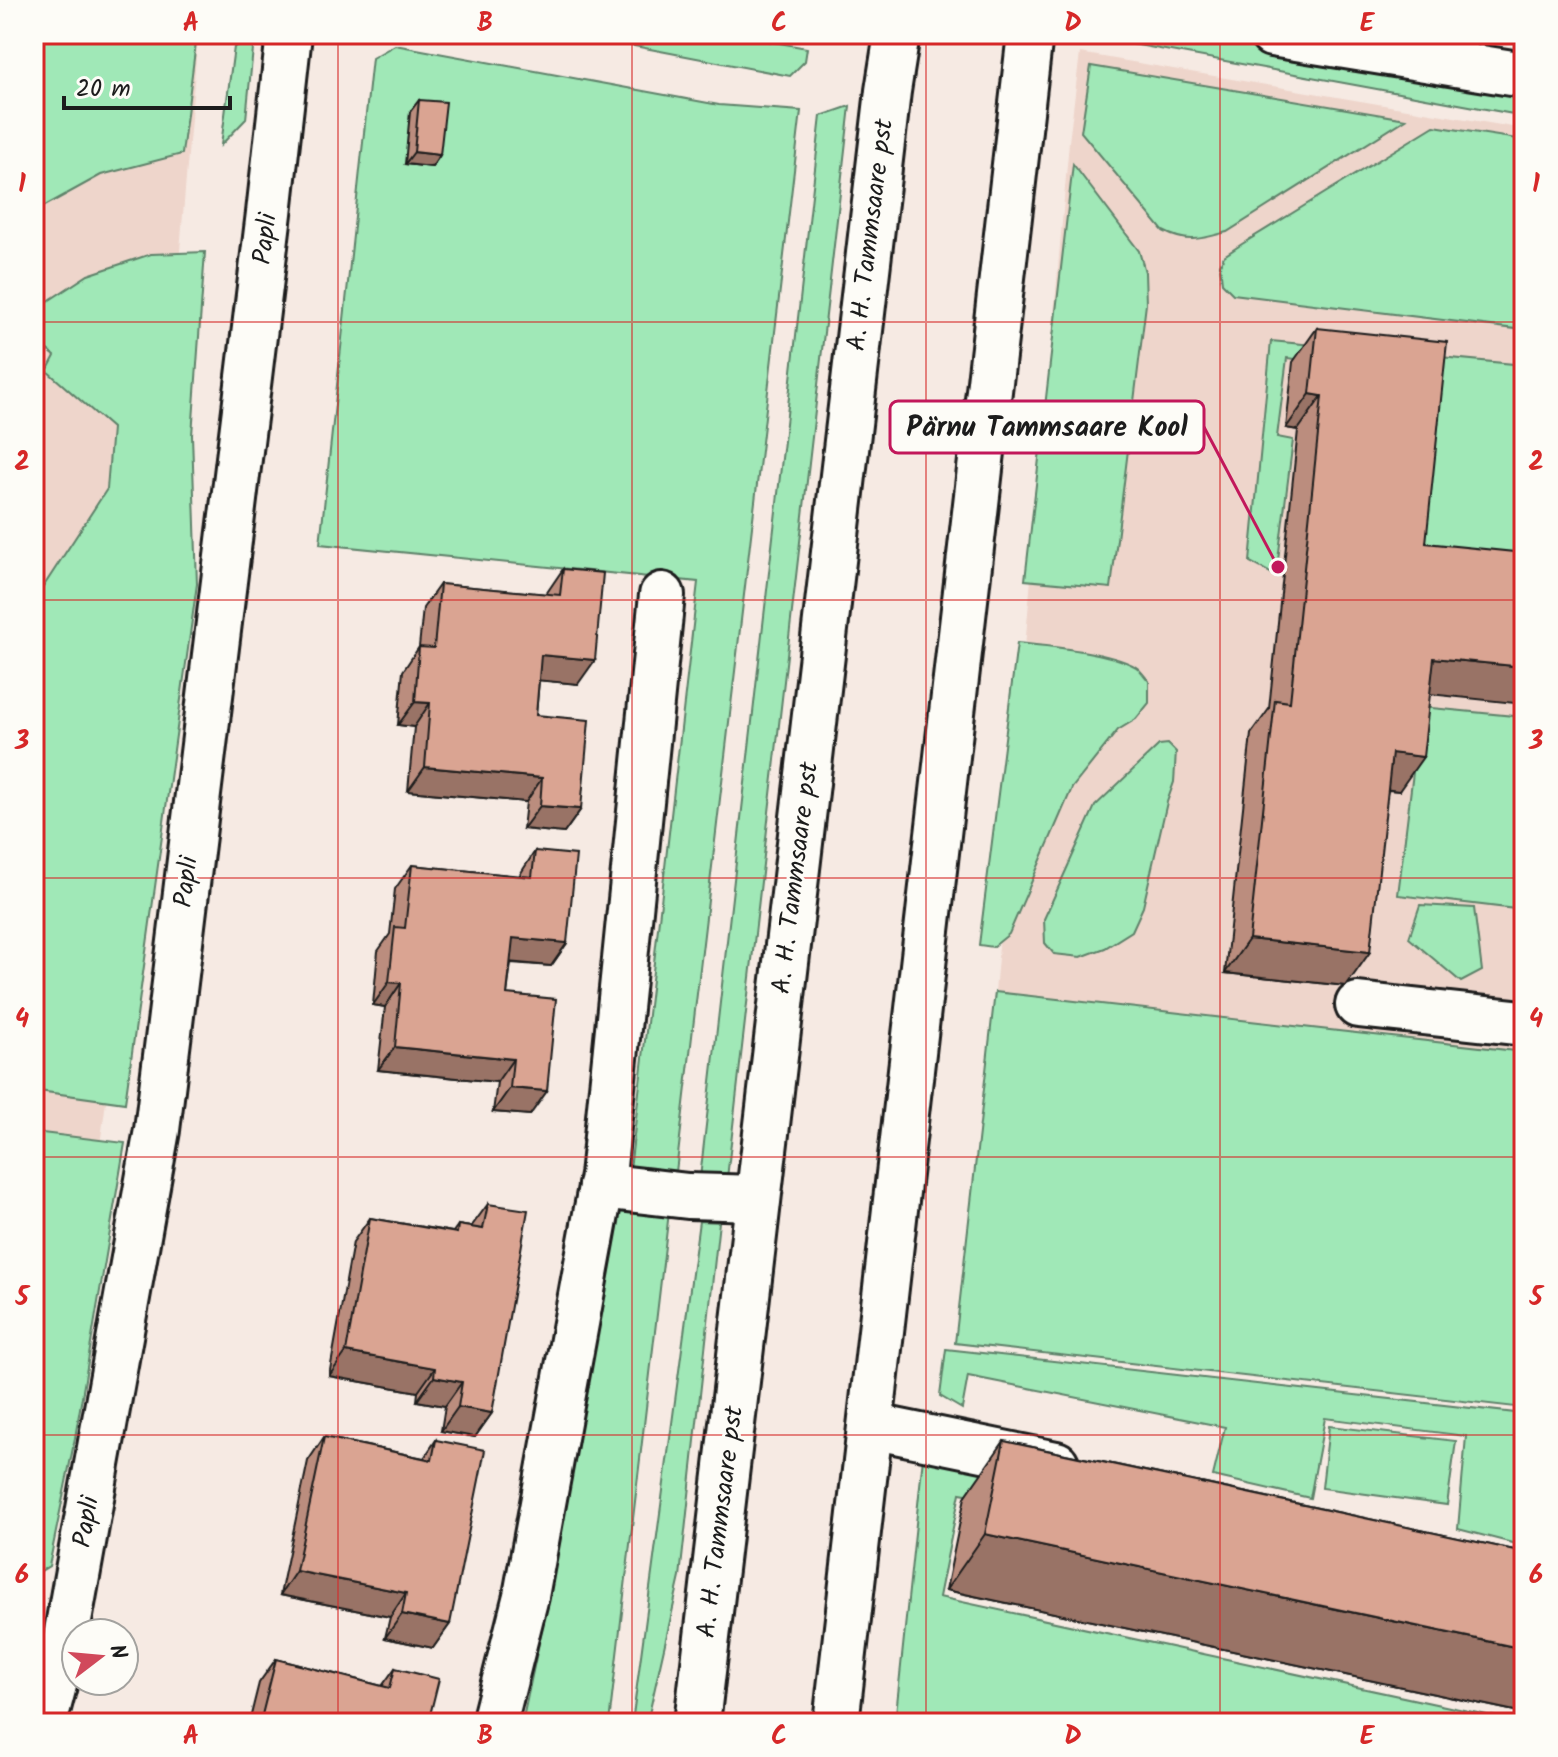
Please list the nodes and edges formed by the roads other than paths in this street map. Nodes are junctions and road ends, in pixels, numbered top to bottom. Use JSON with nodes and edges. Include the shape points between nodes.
{"nodes":[{"id":1,"x":289,"y":34,"type":"edge"},
{"id":2,"x":897,"y":34,"type":"edge"},
{"id":3,"x":1030,"y":34,"type":"edge"},
{"id":4,"x":1272,"y":34,"type":"edge"},
{"id":5,"x":1463,"y":49,"type":"edge"},
{"id":6,"x":1524,"y":75,"type":"edge"},
{"id":7,"x":662,"y":595,"type":"dead end"},
{"id":8,"x":1358,"y":1005,"type":"dead end"},
{"id":9,"x":1524,"y":1023,"type":"edge"},
{"id":10,"x":601,"y":1186,"type":"junction"},
{"id":11,"x":758,"y":1198,"type":"junction"},
{"id":12,"x":871,"y":1426,"type":"junction"},
{"id":13,"x":1088,"y":1470,"type":"edge"},
{"id":14,"x":44,"y":1723,"type":"edge"},
{"id":15,"x":494,"y":1723,"type":"edge"},
{"id":16,"x":697,"y":1723,"type":"edge"},
{"id":17,"x":836,"y":1723,"type":"edge"}],
"edges":[{"from":1,"to":14,"type":"street","name":"Papli","via":[[157,1130],[65,1643]]},
{"from":2,"to":11,"type":"street","name":"A. H. Tammsaare pst"},
{"from":3,"to":12,"type":"street"},
{"from":4,"to":5,"type":"street"},
{"from":5,"to":6,"type":"street"},
{"from":7,"to":10,"type":"street"},
{"from":8,"to":9,"type":"street"},
{"from":10,"to":11,"type":"street"},
{"from":10,"to":15,"type":"street","via":[[526,1596]]},
{"from":11,"to":16,"type":"street","name":"A. H. Tammsaare pst"},
{"from":12,"to":13,"type":"street"},
{"from":12,"to":17,"type":"street"}]}
